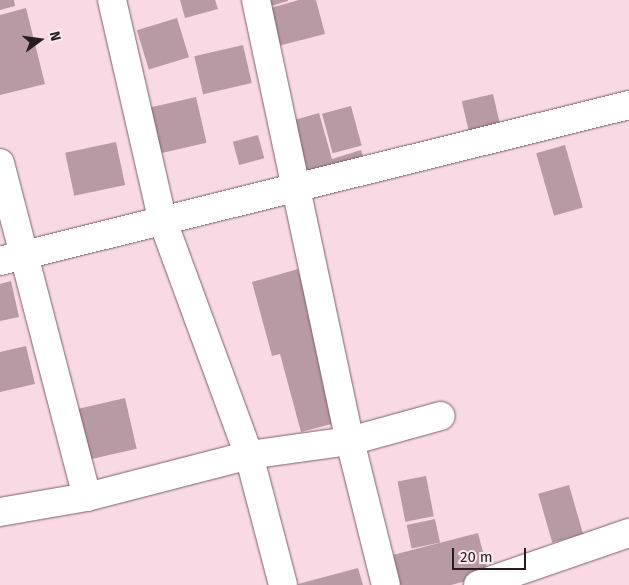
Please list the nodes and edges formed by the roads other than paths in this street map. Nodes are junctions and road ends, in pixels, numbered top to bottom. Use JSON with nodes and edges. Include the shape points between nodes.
{"nodes":[{"id":1,"x":112,"y":0,"type":"edge"},
{"id":2,"x":256,"y":0,"type":"edge"},
{"id":3,"x":629,"y":105,"type":"edge"},
{"id":4,"x":0,"y":163,"type":"edge"},
{"id":5,"x":298,"y":185,"type":"junction"},
{"id":6,"x":162,"y":219,"type":"junction"},
{"id":7,"x":11,"y":258,"type":"edge"},
{"id":8,"x":442,"y":416,"type":"dead end"},
{"id":9,"x":350,"y":441,"type":"junction"},
{"id":10,"x":249,"y":455,"type":"junction"},
{"id":11,"x":87,"y":497,"type":"junction"},
{"id":12,"x":0,"y":512,"type":"edge"},
{"id":13,"x":629,"y":533,"type":"edge"},
{"id":14,"x":527,"y":577,"type":"edge"},
{"id":15,"x":283,"y":585,"type":"edge"},
{"id":16,"x":386,"y":585,"type":"edge"},
{"id":17,"x":478,"y":585,"type":"edge"}],
"edges":[{"from":1,"to":6,"type":"street"},
{"from":2,"to":5,"type":"street"},
{"from":3,"to":5,"type":"street"},
{"from":4,"to":7,"type":"street"},
{"from":5,"to":6,"type":"street"},
{"from":5,"to":9,"type":"street"},
{"from":6,"to":7,"type":"street"},
{"from":6,"to":10,"type":"street"},
{"from":7,"to":11,"type":"street"},
{"from":8,"to":9,"type":"street"},
{"from":9,"to":10,"type":"street"},
{"from":9,"to":16,"type":"street"},
{"from":10,"to":11,"type":"street"},
{"from":10,"to":15,"type":"street"},
{"from":11,"to":12,"type":"street"},
{"from":13,"to":14,"type":"street"},
{"from":14,"to":17,"type":"street"}]}
